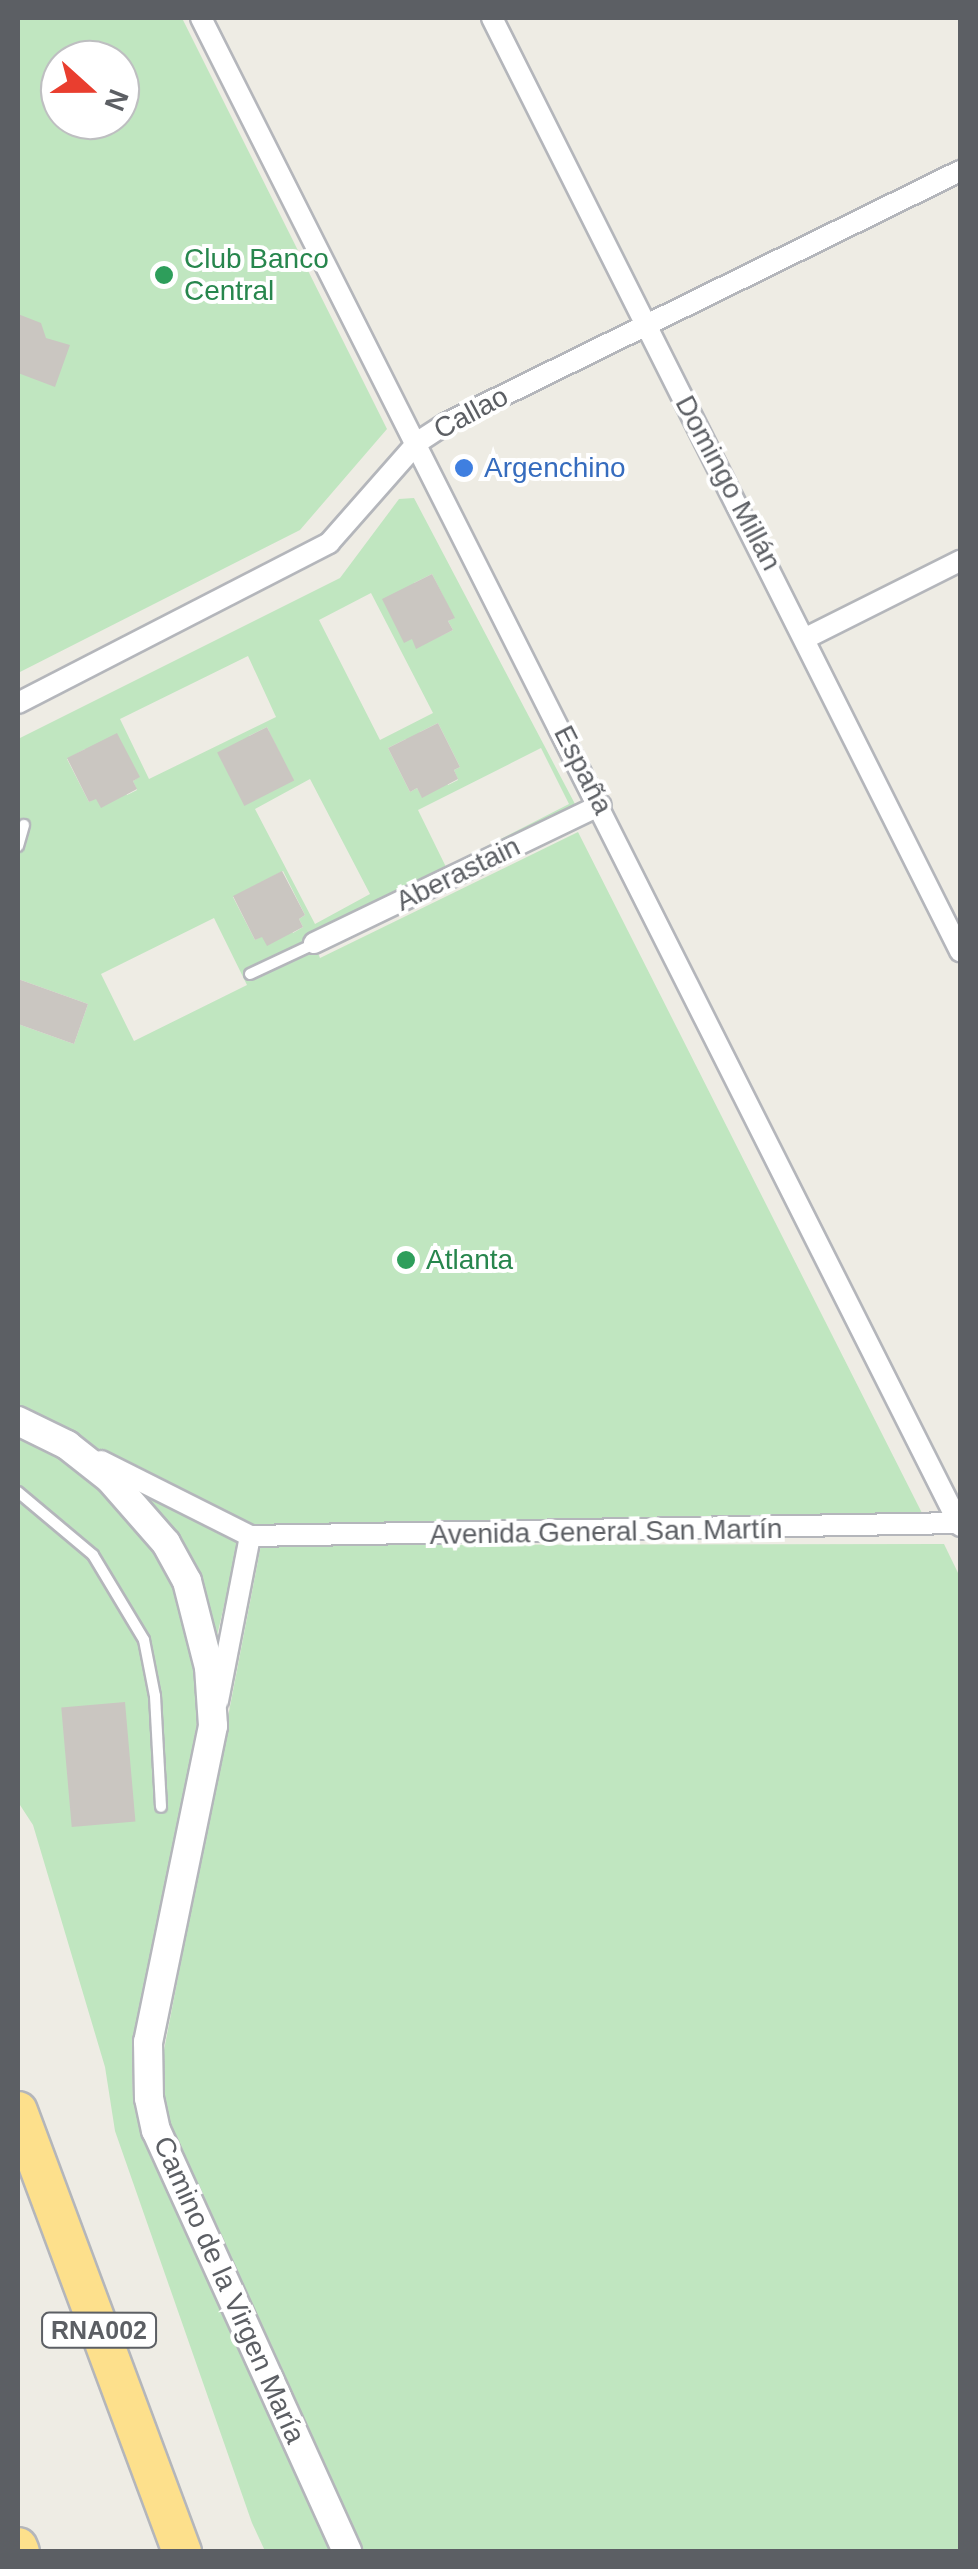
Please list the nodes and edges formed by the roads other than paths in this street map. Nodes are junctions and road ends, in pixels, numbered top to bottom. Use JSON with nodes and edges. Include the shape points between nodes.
{"nodes":[{"id":1,"x":201,"y":18,"type":"edge"},
{"id":2,"x":492,"y":18,"type":"edge"},
{"id":3,"x":960,"y":171,"type":"edge"},
{"id":4,"x":644,"y":324,"type":"junction"},
{"id":5,"x":418,"y":442,"type":"junction"},
{"id":6,"x":960,"y":561,"type":"edge"},
{"id":7,"x":808,"y":637,"type":"junction"},
{"id":8,"x":18,"y":704,"type":"edge"},
{"id":9,"x":600,"y":805,"type":"junction"},
{"id":10,"x":24,"y":826,"type":"dead end"},
{"id":11,"x":18,"y":846,"type":"edge"},
{"id":12,"x":314,"y":944,"type":"joint"},
{"id":13,"x":960,"y":950,"type":"edge"},
{"id":14,"x":250,"y":974,"type":"dead end"},
{"id":15,"x":18,"y":1421,"type":"edge"},
{"id":16,"x":67,"y":1445,"type":"junction"},
{"id":17,"x":18,"y":1492,"type":"edge"},
{"id":18,"x":960,"y":1524,"type":"edge"},
{"id":19,"x":250,"y":1536,"type":"junction"},
{"id":20,"x":213,"y":1726,"type":"junction"},
{"id":21,"x":161,"y":1806,"type":"dead end"},
{"id":22,"x":18,"y":2111,"type":"edge"},
{"id":23,"x":182,"y":2551,"type":"edge"},
{"id":24,"x":346,"y":2552,"type":"edge"}],
"edges":[{"from":1,"to":5,"type":"street","name":"España"},
{"from":2,"to":4,"type":"street","name":"Domingo Millán"},
{"from":3,"to":4,"type":"street","name":"Callao"},
{"from":4,"to":5,"type":"street","name":"Callao"},
{"from":4,"to":7,"type":"street","name":"Domingo Millán"},
{"from":5,"to":8,"type":"street","name":"Callao","via":[[328,543]]},
{"from":5,"to":9,"type":"street","name":"España"},
{"from":6,"to":7,"type":"street"},
{"from":7,"to":13,"type":"street","name":"Domingo Millán"},
{"from":9,"to":12,"type":"street","name":"Aberastain"},
{"from":9,"to":18,"type":"street","name":"España"},
{"from":10,"to":11,"type":"lane"},
{"from":12,"to":14,"type":"lane"},
{"from":15,"to":16,"type":"street","name":"Camino de la Virgen María"},
{"from":16,"to":19,"type":"street","name":"Camino de la Virgen María"},
{"from":16,"to":20,"type":"street","name":"Camino de la Virgen María","via":[[139,1508],[187,1580],[209,1666]]},
{"from":17,"to":21,"type":"lane","via":[[93,1555],[144,1640],[155,1696]]},
{"from":18,"to":19,"type":"street","name":"Avenida General San Martín"},
{"from":19,"to":20,"type":"street","name":"Camino de la Virgen María"},
{"from":20,"to":24,"type":"street","name":"Camino de la Virgen María","via":[[148,2042],[149,2098],[156,2130]]},
{"from":22,"to":23,"type":"highway","number":"RNA002"}]}
